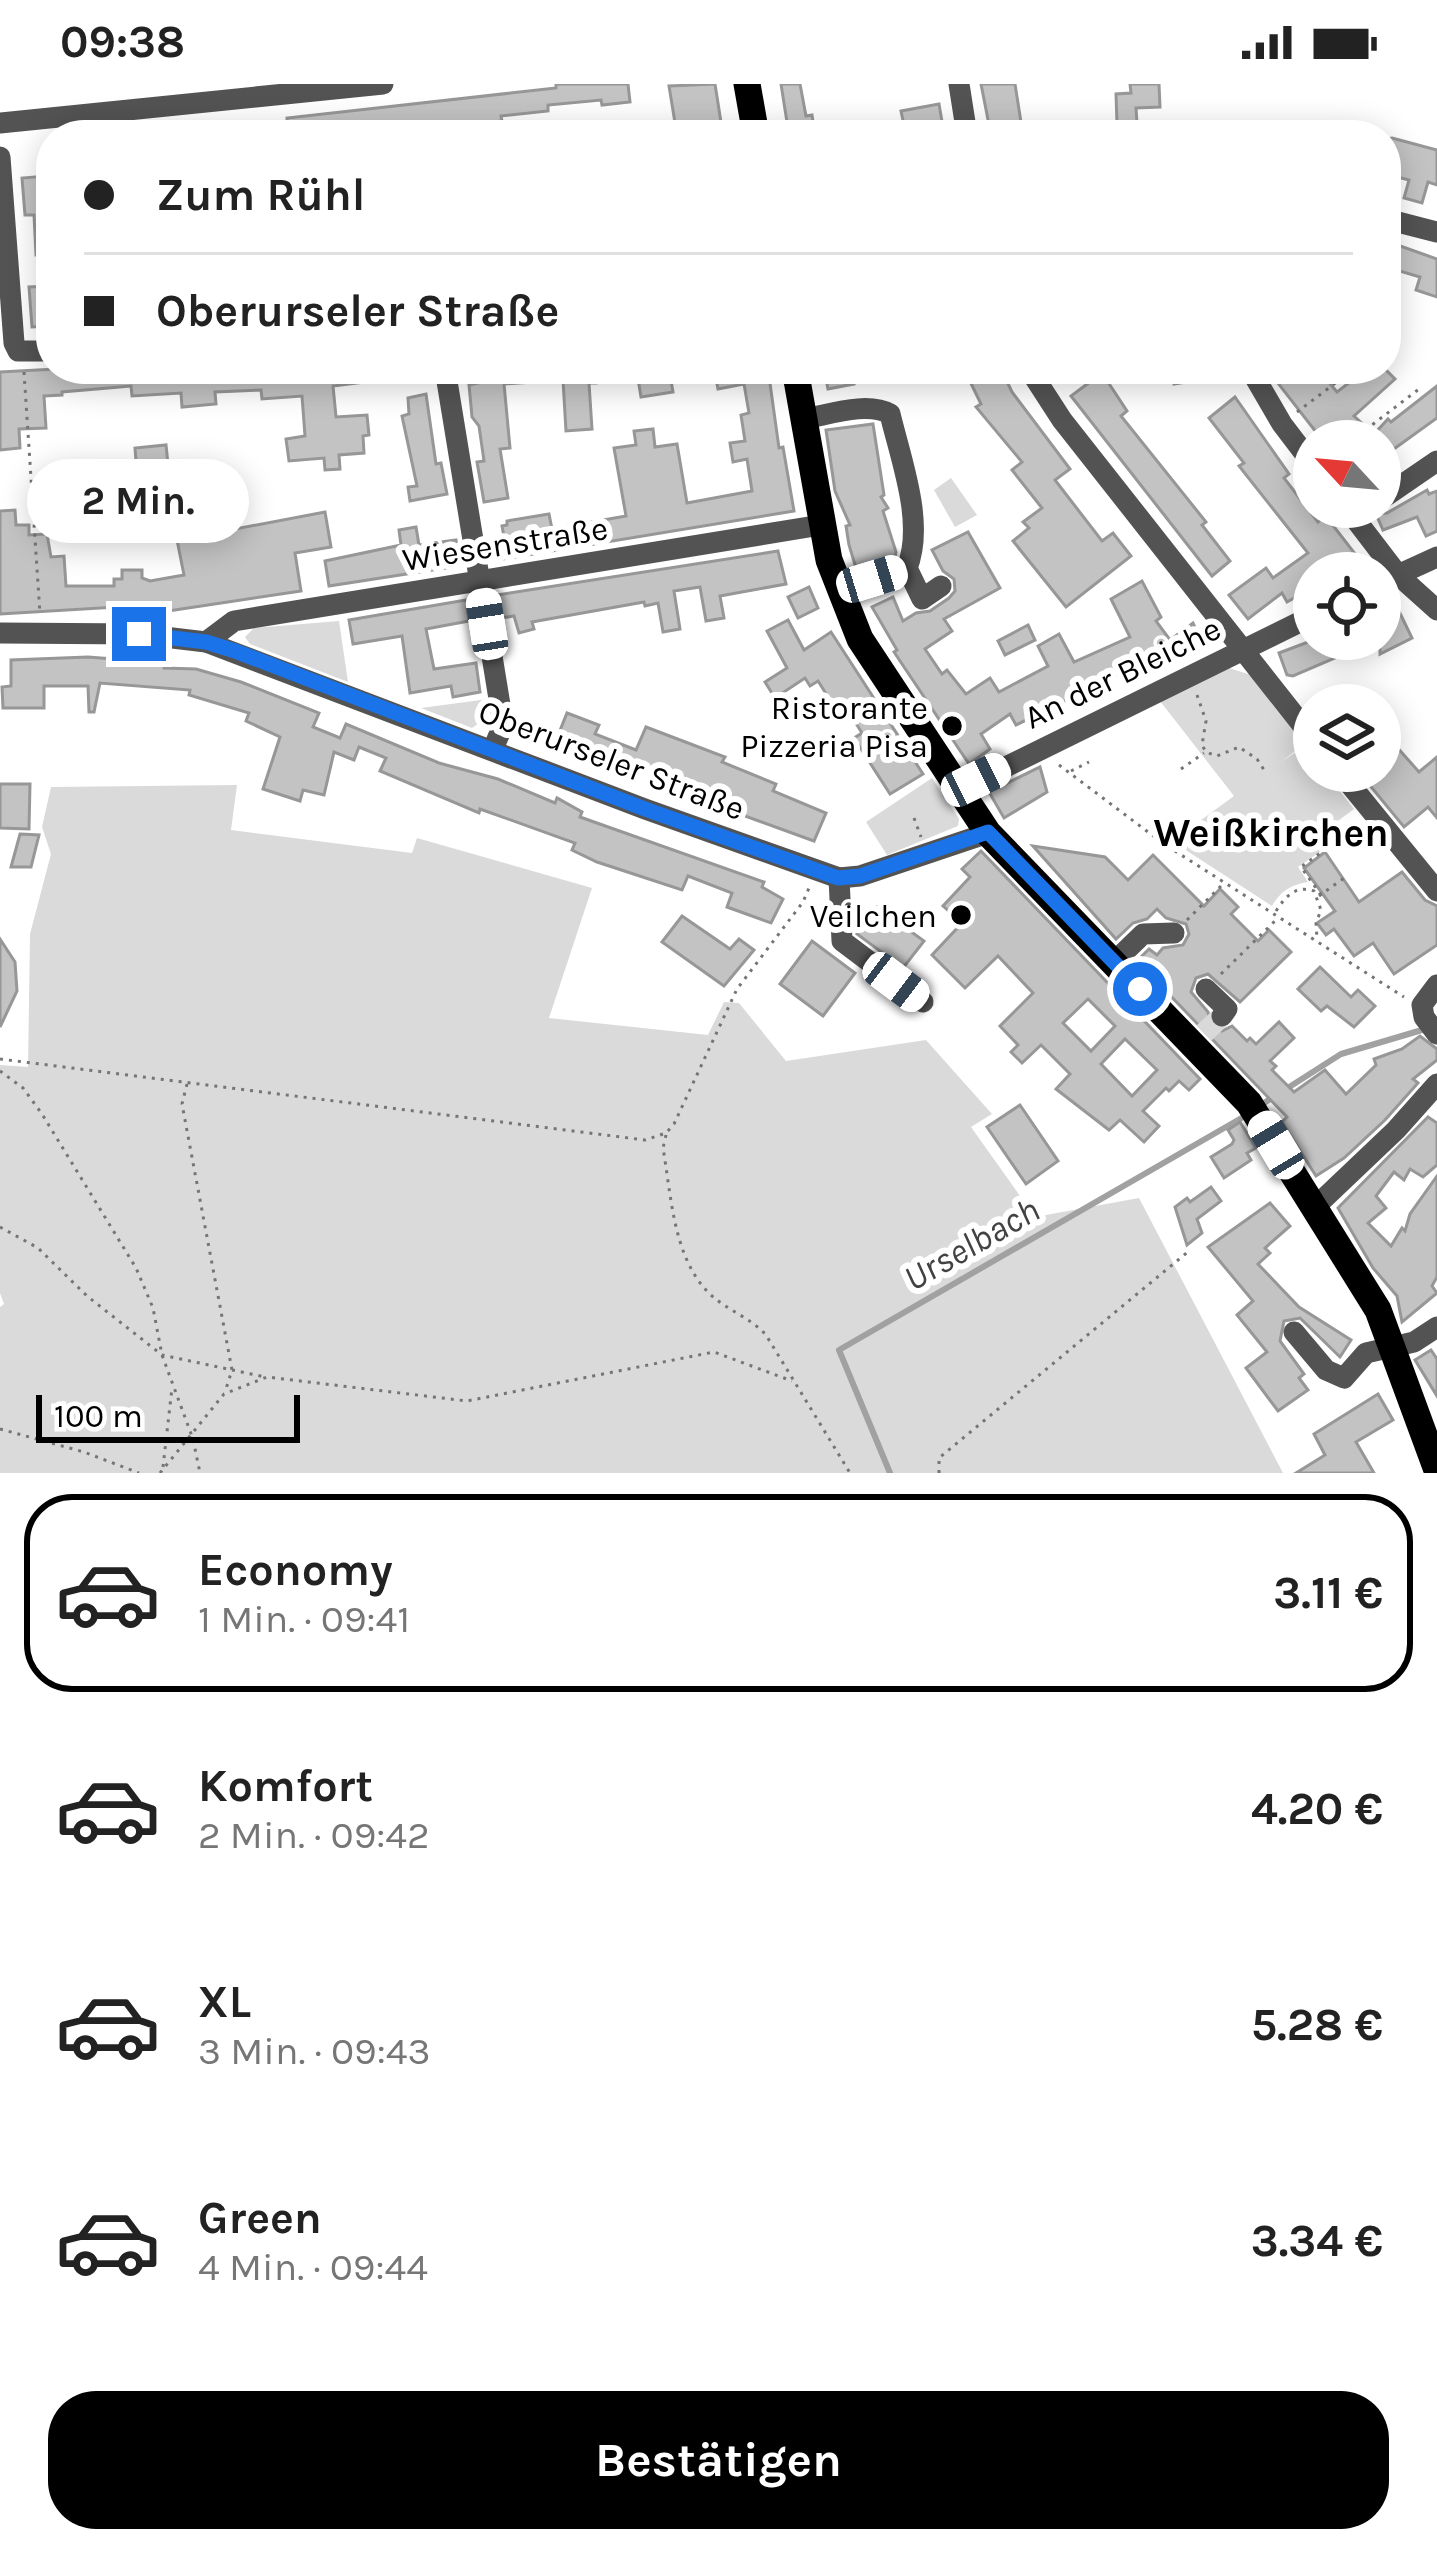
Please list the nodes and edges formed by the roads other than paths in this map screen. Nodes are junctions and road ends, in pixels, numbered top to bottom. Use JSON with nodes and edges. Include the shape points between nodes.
{"nodes":[{"id":1,"x":383,"y":84,"type":"edge"},
{"id":2,"x":747,"y":84,"type":"edge"},
{"id":3,"x":958,"y":84,"type":"edge"},
{"id":4,"x":753,"y":120,"type":"edge"},
{"id":5,"x":964,"y":120,"type":"edge"},
{"id":6,"x":0,"y":123,"type":"edge"},
{"id":7,"x":0,"y":158,"type":"edge"},
{"id":8,"x":1401,"y":223,"type":"edge"},
{"id":9,"x":1437,"y":232,"type":"edge"},
{"id":10,"x":36,"y":352,"type":"edge"},
{"id":11,"x":447,"y":384,"type":"edge"},
{"id":12,"x":796,"y":384,"type":"edge"},
{"id":13,"x":1039,"y":384,"type":"edge"},
{"id":14,"x":1259,"y":384,"type":"edge"},
{"id":15,"x":802,"y":419,"type":"junction"},
{"id":16,"x":1293,"y":438,"type":"edge"},
{"id":17,"x":1437,"y":461,"type":"edge"},
{"id":18,"x":1401,"y":483,"type":"edge"},
{"id":19,"x":821,"y":525,"type":"junction"},
{"id":20,"x":1437,"y":557,"type":"edge"},
{"id":21,"x":907,"y":568,"type":"junction"},
{"id":22,"x":1401,"y":574,"type":"edge"},
{"id":23,"x":480,"y":580,"type":"junction"},
{"id":24,"x":941,"y":586,"type":"dead end"},
{"id":25,"x":1401,"y":587,"type":"edge"},
{"id":26,"x":838,"y":590,"type":"junction"},
{"id":27,"x":1437,"y":610,"type":"edge"},
{"id":28,"x":1293,"y":625,"type":"edge"},
{"id":29,"x":0,"y":633,"type":"edge"},
{"id":30,"x":206,"y":642,"type":"junction"},
{"id":31,"x":1242,"y":650,"type":"junction"},
{"id":32,"x":1293,"y":714,"type":"edge"},
{"id":33,"x":493,"y":749,"type":"junction"},
{"id":34,"x":959,"y":790,"type":"junction"},
{"id":35,"x":1356,"y":792,"type":"edge"},
{"id":36,"x":988,"y":832,"type":"junction"},
{"id":37,"x":827,"y":875,"type":"junction"},
{"id":38,"x":1437,"y":891,"type":"edge"},
{"id":39,"x":1174,"y":933,"type":"road end"},
{"id":40,"x":1113,"y":963,"type":"junction"},
{"id":41,"x":1437,"y":985,"type":"edge"},
{"id":42,"x":1206,"y":989,"type":"road end"},
{"id":43,"x":923,"y":1002,"type":"dead end"},
{"id":44,"x":1222,"y":1016,"type":"dead end"},
{"id":45,"x":1437,"y":1034,"type":"edge"},
{"id":46,"x":1437,"y":1084,"type":"edge"},
{"id":47,"x":1316,"y":1207,"type":"junction"},
{"id":48,"x":1437,"y":1327,"type":"edge"},
{"id":49,"x":1294,"y":1332,"type":"dead end"},
{"id":50,"x":1393,"y":1348,"type":"junction"},
{"id":51,"x":1437,"y":1470,"type":"edge"}],
"edges":[{"from":1,"to":6,"type":"street"},
{"from":2,"to":4,"type":"main road"},
{"from":3,"to":5,"type":"street"},
{"from":7,"to":10,"type":"street","via":[[14,344]]},
{"from":8,"to":9,"type":"street"},
{"from":11,"to":23,"type":"street"},
{"from":12,"to":15,"type":"main road"},
{"from":13,"to":31,"type":"street"},
{"from":14,"to":16,"type":"street"},
{"from":15,"to":19,"type":"main road"},
{"from":15,"to":21,"type":"street","via":[[872,408],[890,414],[909,495],[914,551]]},
{"from":17,"to":18,"type":"street"},
{"from":19,"to":23,"type":"street","name":"Wiesenstraße"},
{"from":19,"to":26,"type":"main road"},
{"from":20,"to":22,"type":"street"},
{"from":21,"to":24,"type":"street","via":[[922,599]]},
{"from":21,"to":26,"type":"street"},
{"from":23,"to":30,"type":"street","name":"Wiesenstraße","via":[[234,621]]},
{"from":23,"to":33,"type":"street","via":[[501,711]]},
{"from":25,"to":27,"type":"street"},
{"from":26,"to":34,"type":"main road","via":[[860,639]]},
{"from":28,"to":31,"type":"street","name":"An der Bleiche"},
{"from":29,"to":30,"type":"street","name":"Oberurseler Straße"},
{"from":30,"to":33,"type":"street","name":"Oberurseler Straße"},
{"from":31,"to":32,"type":"street"},
{"from":31,"to":34,"type":"street","name":"An der Bleiche"},
{"from":33,"to":37,"type":"street","name":"Oberurseler Straße"},
{"from":34,"to":36,"type":"main road"},
{"from":35,"to":38,"type":"street"},
{"from":36,"to":37,"type":"street","via":[[860,876]]},
{"from":36,"to":40,"type":"main road"},
{"from":37,"to":43,"type":"street","via":[[842,941]]},
{"from":39,"to":40,"type":"street","via":[[1143,934]]},
{"from":40,"to":47,"type":"main road","via":[[1199,1037]]},
{"from":41,"to":45,"type":"street","via":[[1422,1005]]},
{"from":42,"to":44,"type":"street","via":[[1227,1010]]},
{"from":46,"to":47,"type":"street"},
{"from":47,"to":50,"type":"main road"},
{"from":48,"to":50,"type":"street"},
{"from":49,"to":50,"type":"street","via":[[1344,1378],[1366,1353]]},
{"from":50,"to":51,"type":"main road"}]}
